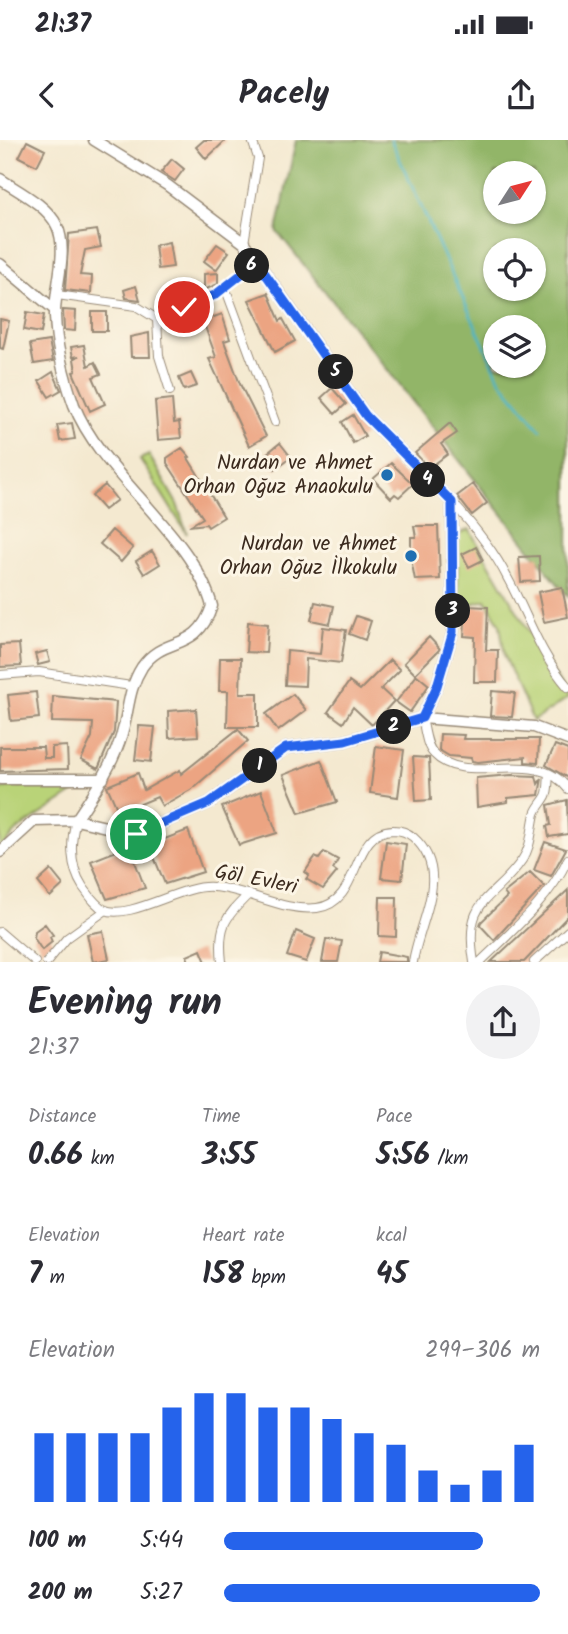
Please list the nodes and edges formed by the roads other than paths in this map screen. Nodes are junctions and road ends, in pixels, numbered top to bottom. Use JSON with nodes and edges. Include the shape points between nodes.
{"nodes":[{"id":1,"x":94,"y":140,"type":"edge"},
{"id":2,"x":251,"y":140,"type":"edge"},
{"id":3,"x":0,"y":180,"type":"edge"},
{"id":4,"x":244,"y":243,"type":"junction"},
{"id":5,"x":257,"y":262,"type":"junction"},
{"id":6,"x":0,"y":264,"type":"edge"},
{"id":7,"x":225,"y":287,"type":"junction"},
{"id":8,"x":57,"y":295,"type":"junction"},
{"id":9,"x":55,"y":310,"type":"junction"},
{"id":10,"x":157,"y":319,"type":"junction"},
{"id":11,"x":170,"y":391,"type":"dead end"},
{"id":12,"x":275,"y":422,"type":"dead end"},
{"id":13,"x":452,"y":502,"type":"junction"},
{"id":14,"x":0,"y":675,"type":"edge"},
{"id":15,"x":131,"y":686,"type":"junction"},
{"id":16,"x":568,"y":687,"type":"edge"},
{"id":17,"x":422,"y":718,"type":"junction"},
{"id":18,"x":568,"y":740,"type":"edge"},
{"id":19,"x":549,"y":774,"type":"junction"},
{"id":20,"x":0,"y":779,"type":"edge"},
{"id":21,"x":103,"y":779,"type":"junction"},
{"id":22,"x":568,"y":789,"type":"edge"},
{"id":23,"x":76,"y":820,"type":"junction"},
{"id":24,"x":0,"y":852,"type":"edge"},
{"id":25,"x":568,"y":859,"type":"edge"},
{"id":26,"x":249,"y":894,"type":"junction"},
{"id":27,"x":106,"y":910,"type":"junction"},
{"id":28,"x":568,"y":931,"type":"edge"},
{"id":29,"x":0,"y":932,"type":"edge"},
{"id":30,"x":35,"y":962,"type":"edge"},
{"id":31,"x":47,"y":962,"type":"edge"},
{"id":32,"x":222,"y":962,"type":"edge"},
{"id":33,"x":413,"y":962,"type":"edge"},
{"id":34,"x":474,"y":962,"type":"edge"},
{"id":35,"x":480,"y":962,"type":"edge"},
{"id":36,"x":534,"y":962,"type":"edge"}],
"edges":[{"from":1,"to":4,"type":"street","via":[[167,185]]},
{"from":2,"to":4,"type":"street","via":[[258,158]]},
{"from":3,"to":8,"type":"street","via":[[50,215],[58,228]]},
{"from":4,"to":5,"type":"street"},
{"from":5,"to":7,"type":"street"},
{"from":5,"to":13,"type":"street","via":[[366,416]]},
{"from":6,"to":9,"type":"street"},
{"from":7,"to":10,"type":"street"},
{"from":7,"to":12,"type":"street"},
{"from":8,"to":9,"type":"street"},
{"from":8,"to":10,"type":"street","via":[[136,306]]},
{"from":9,"to":15,"type":"street","via":[[61,359],[75,406],[127,484],[200,576],[212,606],[199,633],[157,653]]},
{"from":10,"to":11,"type":"street","via":[[159,356]]},
{"from":13,"to":16,"type":"street","via":[[507,575],[542,650]]},
{"from":13,"to":17,"type":"street","via":[[453,632]]},
{"from":14,"to":15,"type":"street","via":[[39,672]]},
{"from":15,"to":21,"type":"street","via":[[122,734]]},
{"from":17,"to":18,"type":"street","via":[[534,727]]},
{"from":17,"to":19,"type":"street","via":[[434,754],[449,765],[507,766]]},
{"from":17,"to":23,"type":"street","via":[[345,741],[286,748],[209,803],[136,834]]},
{"from":19,"to":22,"type":"street"},
{"from":19,"to":34,"type":"street","via":[[547,794],[535,811],[533,835],[524,857],[481,902],[475,918]]},
{"from":20,"to":21,"type":"street"},
{"from":21,"to":23,"type":"street"},
{"from":23,"to":24,"type":"street","via":[[34,821]]},
{"from":23,"to":27,"type":"street","via":[[72,855],[80,882]]},
{"from":25,"to":35,"type":"street","via":[[558,881],[536,907]]},
{"from":26,"to":27,"type":"street","name":"Göl Evleri","via":[[211,886],[121,911]]},
{"from":26,"to":32,"type":"street","via":[[222,925]]},
{"from":26,"to":33,"type":"street","name":"Göl Evleri","via":[[295,907],[330,904],[355,876],[369,839],[382,830],[400,830],[424,850],[433,887]]},
{"from":27,"to":31,"type":"street","via":[[67,938]]},
{"from":28,"to":36,"type":"street"},
{"from":29,"to":30,"type":"street"}]}
